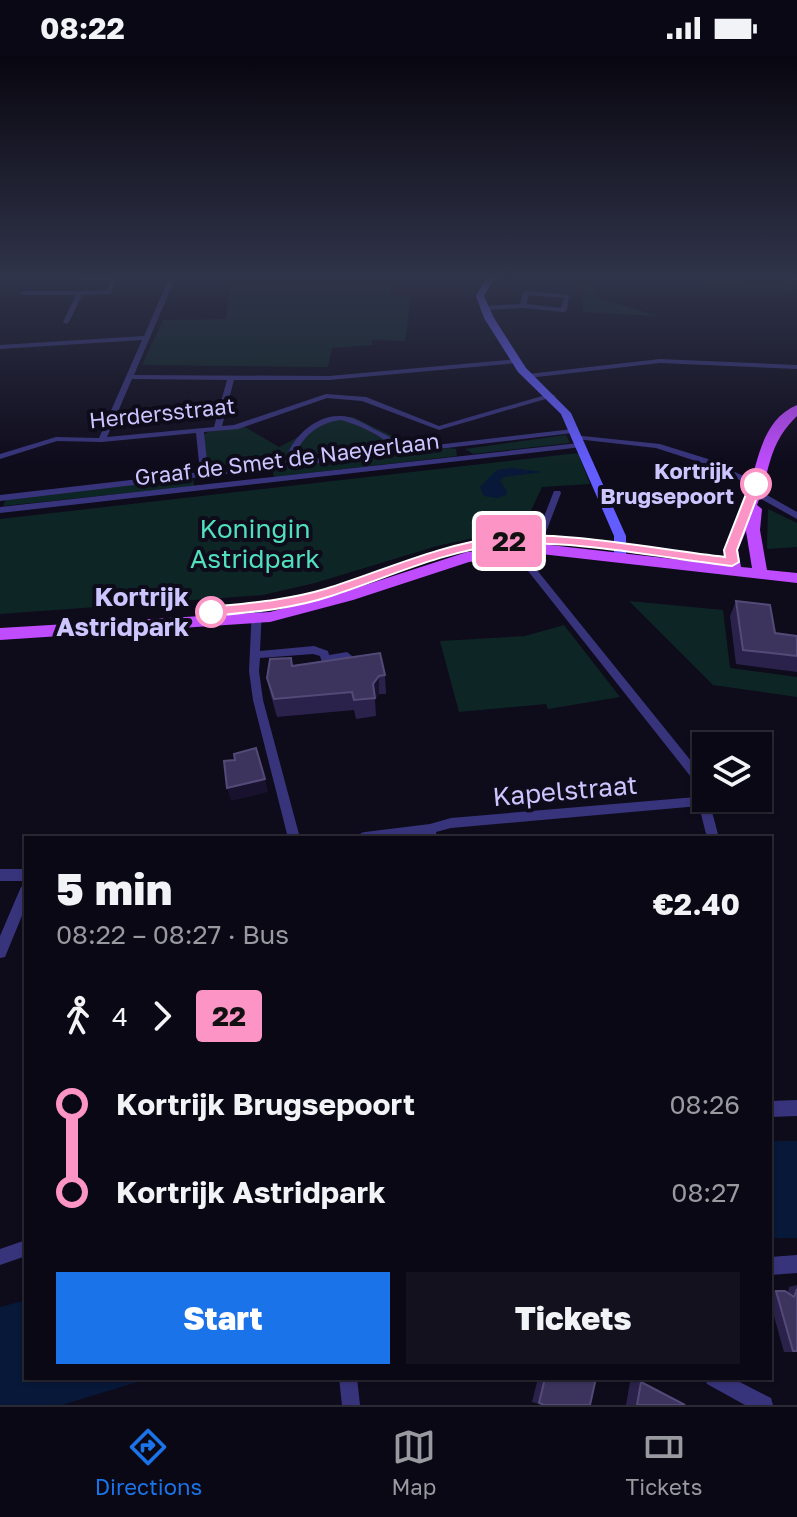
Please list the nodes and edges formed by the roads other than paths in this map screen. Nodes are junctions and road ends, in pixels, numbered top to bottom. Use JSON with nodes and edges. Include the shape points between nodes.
{"nodes":[{"id":1,"x":130,"y":339,"type":"edge"},
{"id":2,"x":145,"y":339,"type":"edge"},
{"id":3,"x":504,"y":339,"type":"edge"},
{"id":4,"x":0,"y":347,"type":"edge"},
{"id":5,"x":517,"y":361,"type":"junction"},
{"id":6,"x":797,"y":367,"type":"edge"},
{"id":7,"x":528,"y":376,"type":"junction"},
{"id":8,"x":129,"y":377,"type":"junction"},
{"id":9,"x":231,"y":377,"type":"junction"},
{"id":10,"x":329,"y":378,"type":"junction"},
{"id":11,"x":326,"y":396,"type":"junction"},
{"id":12,"x":552,"y":396,"type":"junction"},
{"id":13,"x":797,"y":409,"type":"edge"},
{"id":14,"x":458,"y":425,"type":"junction"},
{"id":15,"x":444,"y":427,"type":"junction"},
{"id":16,"x":217,"y":429,"type":"junction"},
{"id":17,"x":200,"y":431,"type":"junction"},
{"id":18,"x":576,"y":438,"type":"junction"},
{"id":19,"x":102,"y":440,"type":"junction"},
{"id":20,"x":459,"y":445,"type":"junction"},
{"id":21,"x":400,"y":452,"type":"junction"},
{"id":22,"x":0,"y":457,"type":"edge"},
{"id":23,"x":464,"y":457,"type":"junction"},
{"id":24,"x":288,"y":465,"type":"junction"},
{"id":25,"x":205,"y":474,"type":"junction"},
{"id":26,"x":205,"y":486,"type":"junction"},
{"id":27,"x":755,"y":491,"type":"junction"},
{"id":28,"x":557,"y":493,"type":"dead end"},
{"id":29,"x":0,"y":499,"type":"edge"},
{"id":30,"x":0,"y":510,"type":"edge"},
{"id":31,"x":797,"y":516,"type":"edge"},
{"id":32,"x":541,"y":544,"type":"junction"},
{"id":33,"x":519,"y":545,"type":"junction"},
{"id":34,"x":621,"y":554,"type":"junction"},
{"id":35,"x":733,"y":566,"type":"junction"},
{"id":36,"x":759,"y":569,"type":"junction"},
{"id":37,"x":797,"y":570,"type":"edge"},
{"id":38,"x":797,"y":578,"type":"edge"},
{"id":39,"x":256,"y":613,"type":"junction"},
{"id":40,"x":0,"y":624,"type":"edge"},
{"id":41,"x":0,"y":634,"type":"edge"},
{"id":42,"x":254,"y":655,"type":"junction"},
{"id":43,"x":347,"y":656,"type":"edge"},
{"id":44,"x":692,"y":770,"type":"edge"},
{"id":45,"x":692,"y":802,"type":"edge"},
{"id":46,"x":707,"y":812,"type":"edge"},
{"id":47,"x":430,"y":834,"type":"edge"},
{"id":48,"x":293,"y":836,"type":"edge"},
{"id":49,"x":387,"y":836,"type":"edge"},
{"id":50,"x":713,"y":836,"type":"edge"},
{"id":51,"x":0,"y":875,"type":"edge"},
{"id":52,"x":24,"y":875,"type":"edge"},
{"id":53,"x":24,"y":896,"type":"edge"},
{"id":54,"x":0,"y":952,"type":"edge"},
{"id":55,"x":797,"y":1108,"type":"edge"},
{"id":56,"x":772,"y":1109,"type":"edge"},
{"id":57,"x":24,"y":1249,"type":"edge"},
{"id":58,"x":0,"y":1257,"type":"edge"},
{"id":59,"x":797,"y":1264,"type":"edge"},
{"id":60,"x":772,"y":1266,"type":"edge"},
{"id":61,"x":348,"y":1380,"type":"edge"},
{"id":62,"x":717,"y":1380,"type":"edge"},
{"id":63,"x":351,"y":1405,"type":"edge"},
{"id":64,"x":764,"y":1405,"type":"edge"}],
"edges":[{"from":1,"to":4,"type":"street"},
{"from":2,"to":8,"type":"street"},
{"from":3,"to":5,"type":"street"},
{"from":5,"to":7,"type":"street"},
{"from":5,"to":10,"type":"street"},
{"from":6,"to":7,"type":"street","via":[[660,361]]},
{"from":7,"to":12,"type":"street"},
{"from":8,"to":9,"type":"street"},
{"from":8,"to":19,"type":"street"},
{"from":9,"to":10,"type":"street"},
{"from":9,"to":16,"type":"street"},
{"from":10,"to":11,"type":"street"},
{"from":11,"to":15,"type":"street","name":"Herdersstraat","via":[[363,399],[425,425]]},
{"from":11,"to":16,"type":"street","name":"Herdersstraat"},
{"from":12,"to":14,"type":"street","name":"Herdersstraat"},
{"from":12,"to":18,"type":"street"},
{"from":13,"to":27,"type":"main road","via":[[770,438]]},
{"from":14,"to":15,"type":"street","name":"Herdersstraat"},
{"from":14,"to":20,"type":"street"},
{"from":15,"to":20,"type":"street"},
{"from":16,"to":17,"type":"street","name":"Herdersstraat"},
{"from":17,"to":19,"type":"street","name":"Herdersstraat"},
{"from":17,"to":25,"type":"street"},
{"from":18,"to":20,"type":"street","name":"Graaf de Smet de Naeyerlaan"},
{"from":18,"to":23,"type":"street","name":"Graaf de Smet de Naeyerlaan"},
{"from":18,"to":27,"type":"street","via":[[657,446],[705,461]]},
{"from":18,"to":34,"type":"street","via":[[613,519]]},
{"from":19,"to":22,"type":"street","name":"Herdersstraat","via":[[56,439]]},
{"from":20,"to":21,"type":"street","name":"Graaf de Smet de Naeyerlaan"},
{"from":20,"to":23,"type":"street"},
{"from":21,"to":24,"type":"street","name":"Graaf de Smet de Naeyerlaan"},
{"from":21,"to":24,"type":"street","name":"Graaf de Smet de Naeyerlaan","via":[[392,441],[348,419],[335,419],[304,435]]},
{"from":23,"to":26,"type":"street","name":"Graaf de Smet de Naeyerlaan"},
{"from":24,"to":25,"type":"street","name":"Graaf de Smet de Naeyerlaan"},
{"from":25,"to":26,"type":"street"},
{"from":25,"to":29,"type":"street","name":"Graaf de Smet de Naeyerlaan"},
{"from":26,"to":30,"type":"street","name":"Graaf de Smet de Naeyerlaan"},
{"from":27,"to":31,"type":"street"},
{"from":27,"to":35,"type":"main road","via":[[731,550]]},
{"from":27,"to":36,"type":"main road"},
{"from":28,"to":32,"type":"street"},
{"from":32,"to":33,"type":"main road"},
{"from":32,"to":34,"type":"main road"},
{"from":33,"to":39,"type":"main road","via":[[348,596]]},
{"from":33,"to":44,"type":"street","via":[[520,555]]},
{"from":34,"to":35,"type":"main road"},
{"from":35,"to":36,"type":"main road"},
{"from":36,"to":37,"type":"main road"},
{"from":36,"to":38,"type":"main road"},
{"from":39,"to":40,"type":"main road"},
{"from":39,"to":41,"type":"main road"},
{"from":39,"to":42,"type":"street"},
{"from":42,"to":43,"type":"street","via":[[314,650],[326,659]]},
{"from":42,"to":48,"type":"street","via":[[262,723]]},
{"from":45,"to":47,"type":"street","name":"Kapelstraat","via":[[451,823]]},
{"from":46,"to":50,"type":"street"},
{"from":47,"to":49,"type":"street","name":"Kapelstraat"},
{"from":51,"to":52,"type":"street"},
{"from":53,"to":54,"type":"street"},
{"from":55,"to":56,"type":"street"},
{"from":57,"to":58,"type":"street"},
{"from":59,"to":60,"type":"street"},
{"from":61,"to":63,"type":"street"},
{"from":62,"to":64,"type":"street"}]}
